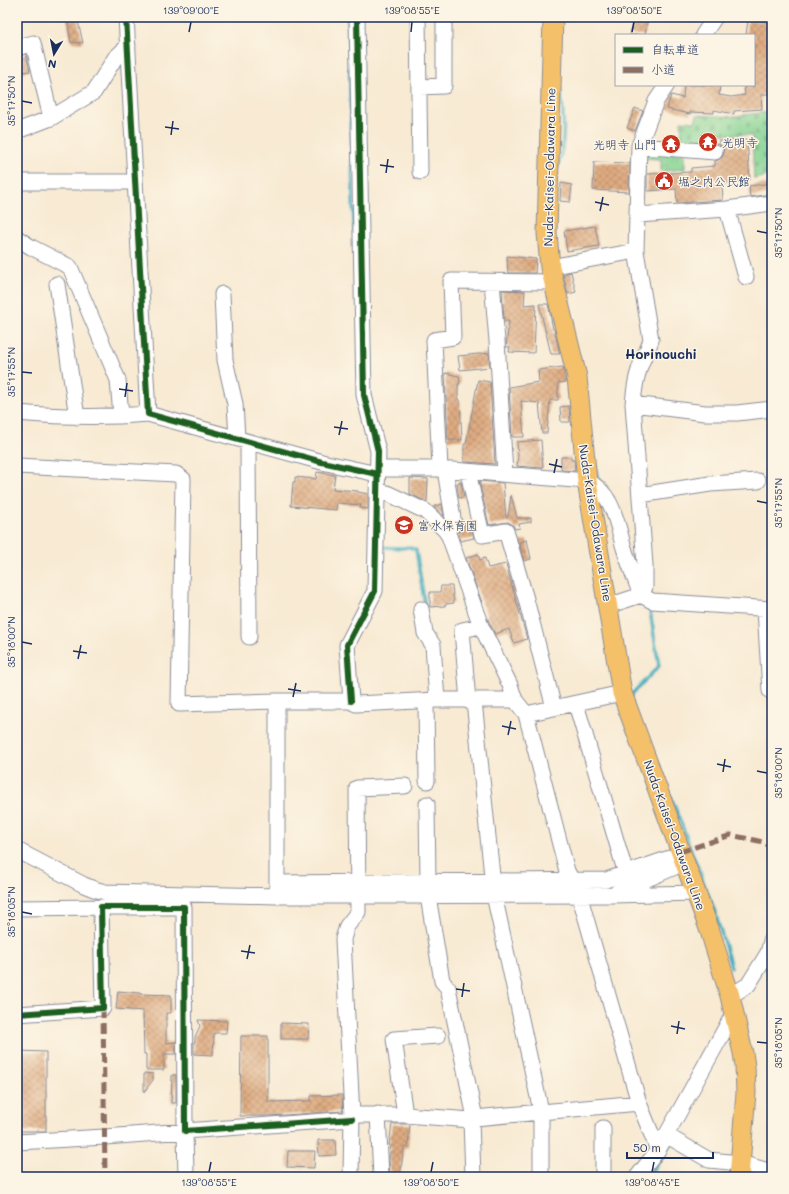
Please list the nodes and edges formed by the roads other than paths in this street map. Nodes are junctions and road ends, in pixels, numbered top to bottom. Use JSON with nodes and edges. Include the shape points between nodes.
{"nodes":[{"id":1,"x":126,"y":17,"type":"edge"},
{"id":2,"x":357,"y":17,"type":"edge"},
{"id":3,"x":418,"y":17,"type":"edge"},
{"id":4,"x":553,"y":17,"type":"edge"},
{"id":5,"x":715,"y":17,"type":"edge"},
{"id":6,"x":444,"y":21,"type":"dead end"},
{"id":7,"x":704,"y":34,"type":"edge"},
{"id":8,"x":128,"y":46,"type":"junction"},
{"id":9,"x":17,"y":48,"type":"edge"},
{"id":10,"x":666,"y":86,"type":"edge"},
{"id":11,"x":419,"y":87,"type":"junction"},
{"id":12,"x":51,"y":118,"type":"junction"},
{"id":13,"x":17,"y":131,"type":"edge"},
{"id":14,"x":639,"y":146,"type":"junction"},
{"id":15,"x":715,"y":152,"type":"dead end"},
{"id":16,"x":420,"y":172,"type":"dead end"},
{"id":17,"x":17,"y":182,"type":"edge"},
{"id":18,"x":135,"y":182,"type":"junction"},
{"id":19,"x":772,"y":203,"type":"edge"},
{"id":20,"x":727,"y":209,"type":"junction"},
{"id":21,"x":637,"y":216,"type":"junction"},
{"id":22,"x":17,"y":238,"type":"edge"},
{"id":23,"x":636,"y":251,"type":"junction"},
{"id":24,"x":555,"y":270,"type":"junction"},
{"id":25,"x":746,"y":277,"type":"dead end"},
{"id":26,"x":492,"y":282,"type":"junction"},
{"id":27,"x":57,"y":284,"type":"dead end"},
{"id":28,"x":222,"y":294,"type":"dead end"},
{"id":29,"x":633,"y":404,"type":"junction"},
{"id":30,"x":772,"y":409,"type":"edge"},
{"id":31,"x":24,"y":413,"type":"edge"},
{"id":32,"x":148,"y":414,"type":"junction"},
{"id":33,"x":121,"y":416,"type":"junction"},
{"id":34,"x":77,"y":417,"type":"junction"},
{"id":35,"x":243,"y":440,"type":"junction"},
{"id":36,"x":17,"y":466,"type":"edge"},
{"id":37,"x":443,"y":470,"type":"junction"},
{"id":38,"x":377,"y":472,"type":"junction"},
{"id":39,"x":468,"y":472,"type":"junction"},
{"id":40,"x":505,"y":474,"type":"junction"},
{"id":41,"x":587,"y":481,"type":"junction"},
{"id":42,"x":758,"y":481,"type":"dead end"},
{"id":43,"x":378,"y":491,"type":"junction"},
{"id":44,"x":640,"y":495,"type":"junction"},
{"id":45,"x":445,"y":530,"type":"junction"},
{"id":46,"x":641,"y":595,"type":"junction"},
{"id":47,"x":608,"y":606,"type":"junction"},
{"id":48,"x":421,"y":609,"type":"dead end"},
{"id":49,"x":768,"y":609,"type":"edge"},
{"id":50,"x":481,"y":626,"type":"junction"},
{"id":51,"x":249,"y":636,"type":"dead end"},
{"id":52,"x":770,"y":691,"type":"dead end"},
{"id":53,"x":622,"y":693,"type":"junction"},
{"id":54,"x":432,"y":700,"type":"junction"},
{"id":55,"x":515,"y":700,"type":"junction"},
{"id":56,"x":277,"y":701,"type":"junction"},
{"id":57,"x":352,"y":701,"type":"junction"},
{"id":58,"x":471,"y":701,"type":"junction"},
{"id":59,"x":576,"y":704,"type":"junction"},
{"id":60,"x":554,"y":708,"type":"junction"},
{"id":61,"x":526,"y":714,"type":"junction"},
{"id":62,"x":427,"y":781,"type":"dead end"},
{"id":63,"x":405,"y":786,"type":"dead end"},
{"id":64,"x":427,"y":804,"type":"dead end"},
{"id":65,"x":17,"y":850,"type":"edge"},
{"id":66,"x":683,"y":859,"type":"junction"},
{"id":67,"x":626,"y":874,"type":"junction"},
{"id":68,"x":493,"y":888,"type":"junction"},
{"id":69,"x":576,"y":888,"type":"junction"},
{"id":70,"x":358,"y":889,"type":"junction"},
{"id":71,"x":428,"y":889,"type":"junction"},
{"id":72,"x":277,"y":890,"type":"junction"},
{"id":73,"x":696,"y":893,"type":"junction"},
{"id":74,"x":612,"y":895,"type":"junction"},
{"id":75,"x":101,"y":907,"type":"junction"},
{"id":76,"x":17,"y":908,"type":"edge"},
{"id":77,"x":772,"y":937,"type":"edge"},
{"id":78,"x":732,"y":1004,"type":"junction"},
{"id":79,"x":17,"y":1014,"type":"edge"},
{"id":80,"x":438,"y":1036,"type":"dead end"},
{"id":81,"x":639,"y":1103,"type":"junction"},
{"id":82,"x":541,"y":1111,"type":"junction"},
{"id":83,"x":378,"y":1114,"type":"junction"},
{"id":84,"x":405,"y":1114,"type":"junction"},
{"id":85,"x":352,"y":1117,"type":"junction"},
{"id":86,"x":473,"y":1119,"type":"junction"},
{"id":87,"x":603,"y":1128,"type":"dead end"},
{"id":88,"x":185,"y":1131,"type":"junction"},
{"id":89,"x":666,"y":1135,"type":"junction"},
{"id":90,"x":17,"y":1142,"type":"edge"},
{"id":91,"x":658,"y":1150,"type":"junction"},
{"id":92,"x":740,"y":1170,"type":"edge"},
{"id":93,"x":772,"y":1172,"type":"edge"},
{"id":94,"x":186,"y":1177,"type":"edge"},
{"id":95,"x":351,"y":1177,"type":"edge"},
{"id":96,"x":381,"y":1177,"type":"edge"},
{"id":97,"x":473,"y":1177,"type":"edge"},
{"id":98,"x":541,"y":1177,"type":"edge"},
{"id":99,"x":603,"y":1177,"type":"edge"},
{"id":100,"x":637,"y":1177,"type":"edge"}],
"edges":[{"from":1,"to":8,"type":"street"},
{"from":2,"to":38,"type":"street","via":[[364,395],[378,451]]},
{"from":3,"to":11,"type":"street"},
{"from":4,"to":24,"type":"main road","name":"Nuda-Kaisei-Odawara Line","via":[[546,233]]},
{"from":5,"to":7,"type":"street"},
{"from":6,"to":11,"type":"street","via":[[444,86]]},
{"from":8,"to":12,"type":"street","via":[[115,58],[94,92]]},
{"from":8,"to":18,"type":"street"},
{"from":9,"to":12,"type":"street","via":[[33,43]]},
{"from":10,"to":14,"type":"street","via":[[656,101]]},
{"from":11,"to":16,"type":"street"},
{"from":12,"to":13,"type":"street"},
{"from":14,"to":15,"type":"street"},
{"from":14,"to":21,"type":"street"},
{"from":17,"to":18,"type":"street"},
{"from":18,"to":32,"type":"street"},
{"from":19,"to":20,"type":"street"},
{"from":20,"to":21,"type":"street"},
{"from":20,"to":25,"type":"street"},
{"from":21,"to":23,"type":"street"},
{"from":22,"to":33,"type":"street","via":[[70,268],[118,380]]},
{"from":23,"to":24,"type":"street"},
{"from":23,"to":29,"type":"street","via":[[651,340],[639,368]]},
{"from":24,"to":26,"type":"street"},
{"from":24,"to":41,"type":"main road","name":"Nuda-Kaisei-Odawara Line","via":[[576,377]]},
{"from":26,"to":37,"type":"street","via":[[451,281],[453,337],[434,340]]},
{"from":26,"to":40,"type":"street"},
{"from":27,"to":34,"type":"street"},
{"from":28,"to":35,"type":"street","via":[[225,360]]},
{"from":29,"to":30,"type":"street","via":[[705,413]]},
{"from":29,"to":44,"type":"street"},
{"from":31,"to":34,"type":"street"},
{"from":32,"to":33,"type":"street"},
{"from":32,"to":35,"type":"street"},
{"from":33,"to":34,"type":"street"},
{"from":35,"to":38,"type":"street","via":[[322,462]]},
{"from":35,"to":51,"type":"street"},
{"from":36,"to":56,"type":"street","via":[[176,474],[183,478],[179,704]]},
{"from":37,"to":38,"type":"street"},
{"from":37,"to":39,"type":"street"},
{"from":37,"to":45,"type":"street","via":[[454,524]]},
{"from":38,"to":43,"type":"street"},
{"from":39,"to":40,"type":"street"},
{"from":39,"to":60,"type":"street","via":[[482,535],[506,531]]},
{"from":40,"to":41,"type":"street"},
{"from":41,"to":46,"type":"street","via":[[596,484],[608,498]]},
{"from":41,"to":47,"type":"main road","name":"Nuda-Kaisei-Odawara Line"},
{"from":42,"to":44,"type":"street","via":[[710,484]]},
{"from":43,"to":45,"type":"street","via":[[388,493],[425,511]]},
{"from":43,"to":57,"type":"street","via":[[375,591],[347,645]]},
{"from":44,"to":46,"type":"street","via":[[645,564],[645,587]]},
{"from":45,"to":50,"type":"street"},
{"from":46,"to":47,"type":"street"},
{"from":46,"to":49,"type":"street","via":[[652,601]]},
{"from":47,"to":53,"type":"main road","name":"Nuda-Kaisei-Odawara Line"},
{"from":48,"to":54,"type":"street","via":[[425,633],[433,645]]},
{"from":49,"to":52,"type":"street"},
{"from":50,"to":55,"type":"street"},
{"from":50,"to":58,"type":"street","via":[[462,630]]},
{"from":53,"to":59,"type":"street"},
{"from":53,"to":66,"type":"main road","name":"Nuda-Kaisei-Odawara Line"},
{"from":54,"to":57,"type":"street","via":[[356,704]]},
{"from":54,"to":58,"type":"street"},
{"from":54,"to":62,"type":"street"},
{"from":55,"to":58,"type":"street"},
{"from":55,"to":61,"type":"street"},
{"from":56,"to":57,"type":"street"},
{"from":56,"to":72,"type":"street"},
{"from":58,"to":68,"type":"street"},
{"from":59,"to":60,"type":"street"},
{"from":59,"to":67,"type":"street"},
{"from":60,"to":61,"type":"street"},
{"from":61,"to":69,"type":"street","via":[[567,871]]},
{"from":63,"to":70,"type":"street","via":[[357,788]]},
{"from":64,"to":71,"type":"street"},
{"from":65,"to":72,"type":"street","via":[[84,885],[105,892]]},
{"from":66,"to":67,"type":"street"},
{"from":66,"to":73,"type":"main road","name":"Nuda-Kaisei-Odawara Line"},
{"from":66,"to":74,"type":"street"},
{"from":67,"to":69,"type":"street"},
{"from":68,"to":69,"type":"street"},
{"from":68,"to":71,"type":"street"},
{"from":68,"to":82,"type":"street"},
{"from":69,"to":74,"type":"street"},
{"from":69,"to":81,"type":"street"},
{"from":70,"to":71,"type":"street"},
{"from":70,"to":72,"type":"street"},
{"from":70,"to":85,"type":"street","via":[[358,912],[346,926],[343,939]]},
{"from":71,"to":86,"type":"street","via":[[442,982],[448,988]]},
{"from":73,"to":74,"type":"street"},
{"from":73,"to":78,"type":"main road","name":"Nuda-Kaisei-Odawara Line"},
{"from":75,"to":76,"type":"street"},
{"from":75,"to":79,"type":"street","via":[[103,1008]]},
{"from":75,"to":88,"type":"street","via":[[184,907]]},
{"from":77,"to":78,"type":"street","via":[[768,953],[748,985]]},
{"from":78,"to":89,"type":"street"},
{"from":78,"to":92,"type":"main road","name":"Nuda-Kaisei-Odawara Line","via":[[739,1030],[746,1080]]},
{"from":80,"to":84,"type":"street","via":[[394,1039]]},
{"from":81,"to":82,"type":"street"},
{"from":81,"to":91,"type":"street"},
{"from":82,"to":86,"type":"street"},
{"from":82,"to":98,"type":"street"},
{"from":83,"to":84,"type":"street"},
{"from":83,"to":85,"type":"street"},
{"from":83,"to":96,"type":"street"},
{"from":84,"to":86,"type":"street"},
{"from":85,"to":88,"type":"street"},
{"from":85,"to":95,"type":"street"},
{"from":86,"to":97,"type":"street"},
{"from":87,"to":99,"type":"street"},
{"from":88,"to":90,"type":"street"},
{"from":88,"to":94,"type":"street"},
{"from":89,"to":91,"type":"street"},
{"from":89,"to":92,"type":"street","via":[[709,1160]]},
{"from":91,"to":100,"type":"street"},
{"from":92,"to":93,"type":"street"}]}
